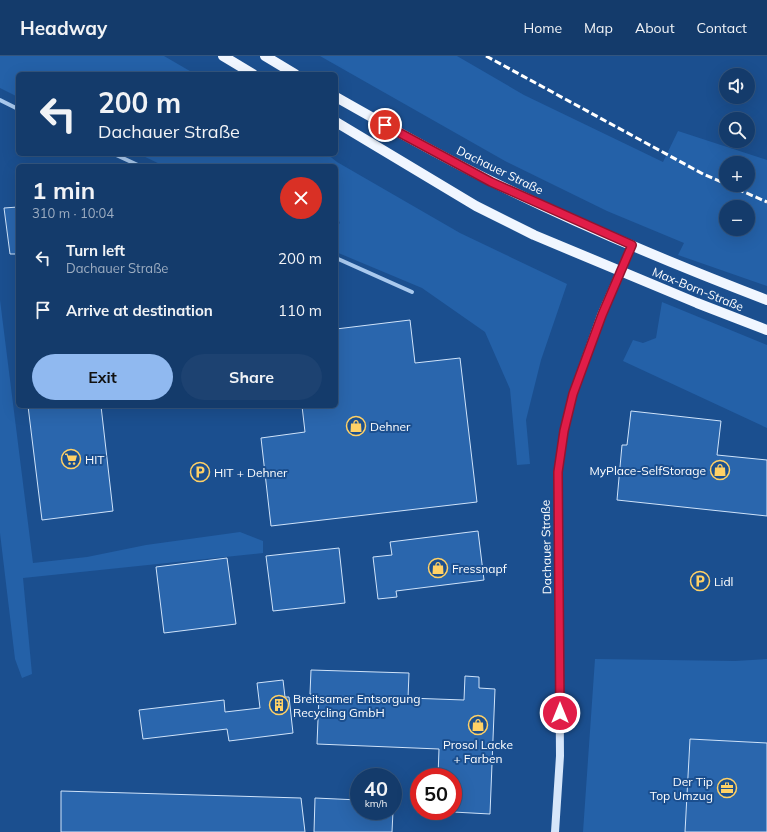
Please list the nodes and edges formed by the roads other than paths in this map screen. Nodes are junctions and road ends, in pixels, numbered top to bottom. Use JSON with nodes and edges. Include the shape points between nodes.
{"nodes":[{"id":1,"x":223,"y":56,"type":"edge"},
{"id":2,"x":265,"y":56,"type":"edge"},
{"id":3,"x":250,"y":72,"type":"edge"},
{"id":4,"x":293,"y":72,"type":"edge"},
{"id":5,"x":338,"y":99,"type":"edge"},
{"id":6,"x":0,"y":100,"type":"edge"},
{"id":7,"x":16,"y":108,"type":"edge"},
{"id":8,"x":338,"y":123,"type":"edge"},
{"id":9,"x":118,"y":156,"type":"edge"},
{"id":10,"x":136,"y":164,"type":"edge"},
{"id":11,"x":632,"y":245,"type":"junction"},
{"id":12,"x":338,"y":259,"type":"edge"},
{"id":13,"x":620,"y":271,"type":"junction"},
{"id":14,"x":412,"y":292,"type":"dead end"},
{"id":15,"x":767,"y":300,"type":"edge"},
{"id":16,"x":767,"y":330,"type":"edge"},
{"id":17,"x":555,"y":832,"type":"edge"}],
"edges":[{"from":1,"to":3,"type":"main road"},
{"from":2,"to":4,"type":"main road"},
{"from":5,"to":11,"type":"main road","name":"Dachauer Straße","via":[[491,182]]},
{"from":6,"to":7,"type":"street"},
{"from":8,"to":13,"type":"main road","via":[[476,206],[534,235]]},
{"from":9,"to":10,"type":"street"},
{"from":11,"to":13,"type":"main road","name":"Dachauer Straße"},
{"from":11,"to":15,"type":"main road","name":"Max-Born-Straße","via":[[678,266]]},
{"from":12,"to":14,"type":"street"},
{"from":13,"to":16,"type":"main road","name":"Max-Born-Straße"},
{"from":13,"to":17,"type":"main road","name":"Dachauer Straße","via":[[573,394],[558,472],[560,756]]}]}
